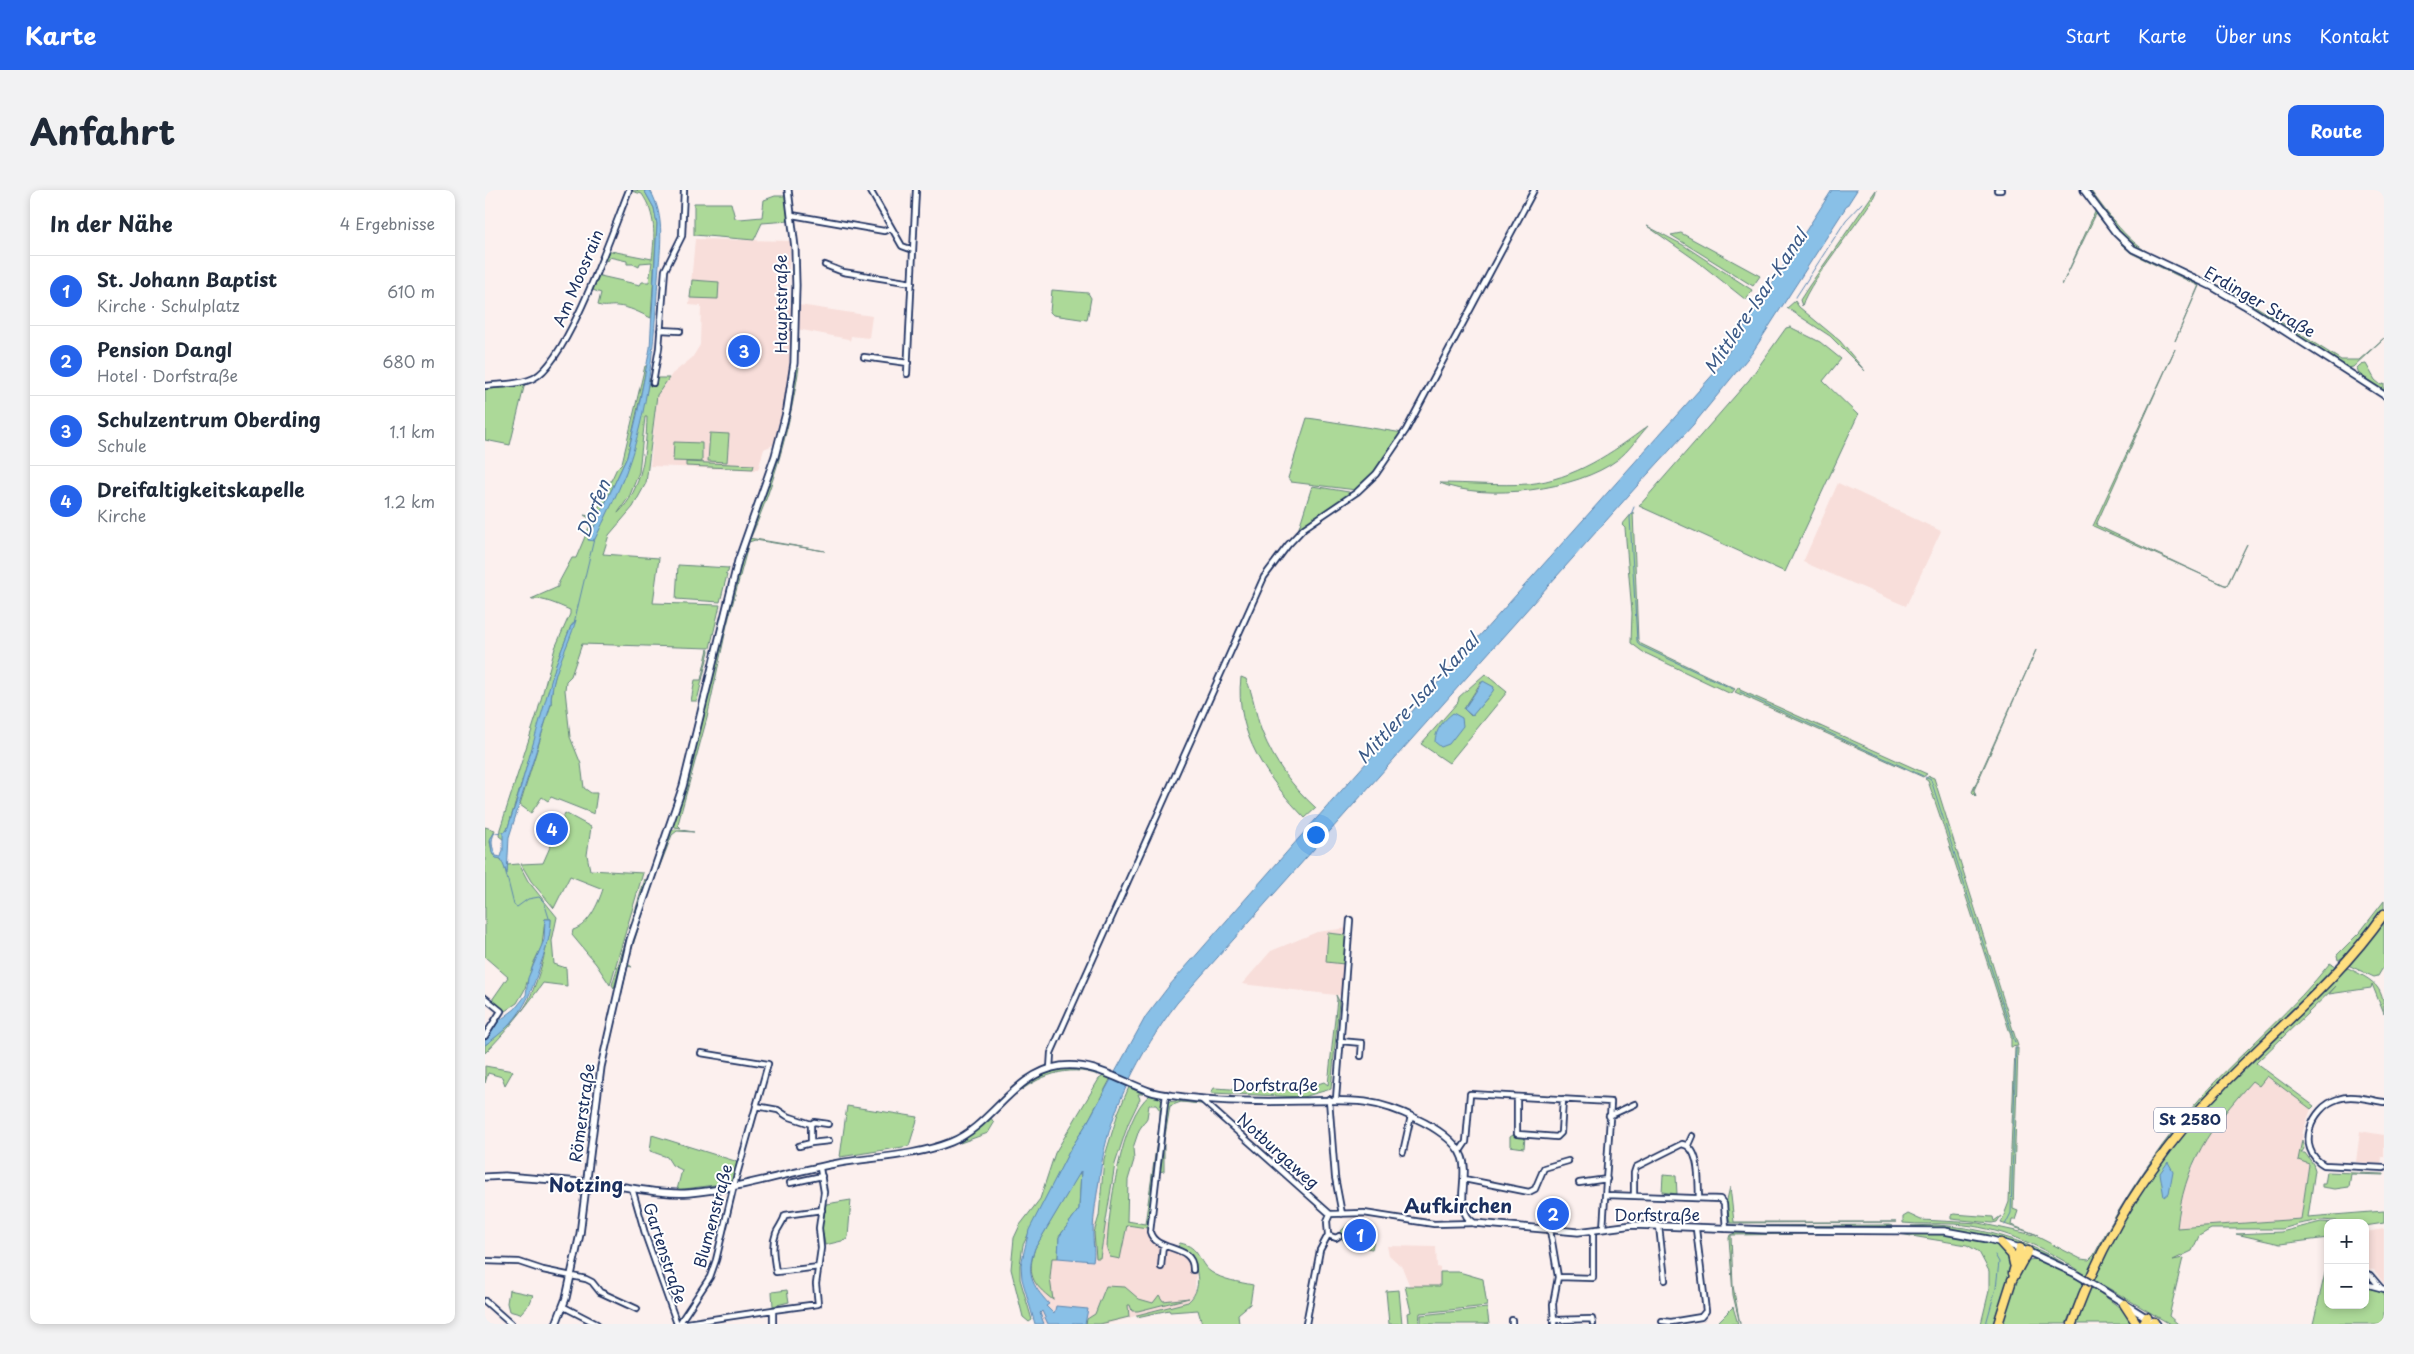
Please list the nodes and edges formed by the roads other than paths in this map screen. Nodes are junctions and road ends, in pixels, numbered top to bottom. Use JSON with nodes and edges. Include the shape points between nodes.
{"nodes":[{"id":1,"x":629,"y":190,"type":"edge"},
{"id":2,"x":684,"y":190,"type":"edge"},
{"id":3,"x":788,"y":190,"type":"edge"},
{"id":4,"x":870,"y":190,"type":"edge"},
{"id":5,"x":916,"y":190,"type":"edge"},
{"id":6,"x":1534,"y":190,"type":"edge"},
{"id":7,"x":2084,"y":190,"type":"edge"},
{"id":8,"x":792,"y":215,"type":"junction"},
{"id":9,"x":891,"y":228,"type":"junction"},
{"id":10,"x":913,"y":250,"type":"junction"},
{"id":11,"x":825,"y":266,"type":"dead end"},
{"id":12,"x":912,"y":283,"type":"junction"},
{"id":13,"x":660,"y":330,"type":"junction"},
{"id":14,"x":681,"y":331,"type":"dead end"},
{"id":15,"x":864,"y":357,"type":"dead end"},
{"id":16,"x":908,"y":363,"type":"junction"},
{"id":17,"x":907,"y":374,"type":"dead end"},
{"id":18,"x":653,"y":383,"type":"dead end"},
{"id":19,"x":485,"y":386,"type":"edge"},
{"id":20,"x":2384,"y":395,"type":"edge"},
{"id":21,"x":2384,"y":914,"type":"edge"},
{"id":22,"x":1350,"y":920,"type":"dead end"},
{"id":23,"x":619,"y":984,"type":"joint"},
{"id":24,"x":485,"y":998,"type":"edge"},
{"id":25,"x":485,"y":1036,"type":"edge"},
{"id":26,"x":1340,"y":1041,"type":"junction"},
{"id":27,"x":701,"y":1053,"type":"dead end"},
{"id":28,"x":1361,"y":1056,"type":"dead end"},
{"id":29,"x":1050,"y":1069,"type":"junction"},
{"id":30,"x":1166,"y":1094,"type":"junction"},
{"id":31,"x":1517,"y":1097,"type":"junction"},
{"id":32,"x":1200,"y":1098,"type":"junction"},
{"id":33,"x":1332,"y":1099,"type":"junction"},
{"id":34,"x":1563,"y":1099,"type":"junction"},
{"id":35,"x":2384,"y":1102,"type":"edge"},
{"id":36,"x":1635,"y":1104,"type":"dead end"},
{"id":37,"x":756,"y":1106,"type":"junction"},
{"id":38,"x":1411,"y":1116,"type":"junction"},
{"id":39,"x":1609,"y":1116,"type":"junction"},
{"id":40,"x":811,"y":1124,"type":"junction"},
{"id":41,"x":828,"y":1124,"type":"dead end"},
{"id":42,"x":1692,"y":1136,"type":"dead end"},
{"id":43,"x":829,"y":1141,"type":"dead end"},
{"id":44,"x":811,"y":1143,"type":"junction"},
{"id":45,"x":1687,"y":1145,"type":"junction"},
{"id":46,"x":799,"y":1146,"type":"dead end"},
{"id":47,"x":1460,"y":1151,"type":"junction"},
{"id":48,"x":1403,"y":1152,"type":"dead end"},
{"id":49,"x":1569,"y":1161,"type":"dead end"},
{"id":50,"x":834,"y":1164,"type":"junction"},
{"id":51,"x":820,"y":1168,"type":"junction"},
{"id":52,"x":2384,"y":1168,"type":"edge"},
{"id":53,"x":798,"y":1171,"type":"junction"},
{"id":54,"x":822,"y":1176,"type":"junction"},
{"id":55,"x":485,"y":1177,"type":"edge"},
{"id":56,"x":1464,"y":1179,"type":"junction"},
{"id":57,"x":1607,"y":1179,"type":"junction"},
{"id":58,"x":586,"y":1182,"type":"junction"},
{"id":59,"x":790,"y":1183,"type":"dead end"},
{"id":60,"x":1579,"y":1183,"type":"dead end"},
{"id":61,"x":734,"y":1185,"type":"junction"},
{"id":62,"x":632,"y":1188,"type":"junction"},
{"id":63,"x":1607,"y":1195,"type":"junction"},
{"id":64,"x":1634,"y":1195,"type":"junction"},
{"id":65,"x":1699,"y":1197,"type":"junction"},
{"id":66,"x":821,"y":1210,"type":"junction"},
{"id":67,"x":1330,"y":1214,"type":"junction"},
{"id":68,"x":1342,"y":1214,"type":"junction"},
{"id":69,"x":1467,"y":1219,"type":"junction"},
{"id":70,"x":1474,"y":1223,"type":"junction"},
{"id":71,"x":1459,"y":1224,"type":"junction"},
{"id":72,"x":1659,"y":1226,"type":"junction"},
{"id":73,"x":1696,"y":1228,"type":"junction"},
{"id":74,"x":1603,"y":1229,"type":"junction"},
{"id":75,"x":1550,"y":1230,"type":"junction"},
{"id":76,"x":1593,"y":1230,"type":"junction"},
{"id":77,"x":1726,"y":1230,"type":"junction"},
{"id":78,"x":1328,"y":1235,"type":"junction"},
{"id":79,"x":1339,"y":1236,"type":"dead end"},
{"id":80,"x":2001,"y":1242,"type":"junction"},
{"id":81,"x":1163,"y":1245,"type":"junction"},
{"id":82,"x":2019,"y":1248,"type":"junction"},
{"id":83,"x":2028,"y":1251,"type":"junction"},
{"id":84,"x":485,"y":1262,"type":"edge"},
{"id":85,"x":819,"y":1267,"type":"junction"},
{"id":86,"x":1161,"y":1267,"type":"dead end"},
{"id":87,"x":2014,"y":1267,"type":"junction"},
{"id":88,"x":1193,"y":1270,"type":"dead end"},
{"id":89,"x":2369,"y":1274,"type":"edge"},
{"id":90,"x":571,"y":1276,"type":"junction"},
{"id":91,"x":1558,"y":1277,"type":"junction"},
{"id":92,"x":1665,"y":1280,"type":"dead end"},
{"id":93,"x":2012,"y":1280,"type":"junction"},
{"id":94,"x":2369,"y":1285,"type":"edge"},
{"id":95,"x":2383,"y":1288,"type":"edge"},
{"id":96,"x":485,"y":1301,"type":"edge"},
{"id":97,"x":2125,"y":1304,"type":"junction"},
{"id":98,"x":564,"y":1308,"type":"junction"},
{"id":99,"x":637,"y":1310,"type":"dead end"},
{"id":100,"x":773,"y":1310,"type":"junction"},
{"id":101,"x":725,"y":1317,"type":"junction"},
{"id":102,"x":1662,"y":1321,"type":"dead end"},
{"id":103,"x":1553,"y":1322,"type":"edge"},
{"id":104,"x":2150,"y":1322,"type":"edge"},
{"id":105,"x":1306,"y":1323,"type":"edge"},
{"id":106,"x":511,"y":1324,"type":"edge"},
{"id":107,"x":556,"y":1324,"type":"edge"},
{"id":108,"x":597,"y":1324,"type":"edge"},
{"id":109,"x":679,"y":1324,"type":"edge"},
{"id":110,"x":725,"y":1324,"type":"edge"},
{"id":111,"x":773,"y":1324,"type":"edge"},
{"id":112,"x":1593,"y":1324,"type":"edge"},
{"id":113,"x":1998,"y":1324,"type":"edge"},
{"id":114,"x":2072,"y":1324,"type":"edge"},
{"id":115,"x":2137,"y":1324,"type":"edge"}],
"edges":[{"from":1,"to":19,"type":"street","name":"Am Moosrain","via":[[572,330],[547,366],[532,379]]},
{"from":2,"to":13,"type":"street","via":[[682,236],[665,270]]},
{"from":3,"to":8,"type":"street","name":"Hauptstraße"},
{"from":4,"to":9,"type":"street"},
{"from":5,"to":10,"type":"street"},
{"from":6,"to":29,"type":"street","via":[[1389,458],[1357,492],[1295,536],[1264,577],[1051,1053]]},
{"from":7,"to":20,"type":"street","name":"Erdinger Straße","via":[[2116,233],[2133,249],[2244,305]]},
{"from":8,"to":9,"type":"street","via":[[883,231]]},
{"from":8,"to":23,"type":"street","name":"Hauptstraße","via":[[795,343],[785,419],[738,561],[683,786],[637,916]]},
{"from":9,"to":10,"type":"street","via":[[901,246]]},
{"from":10,"to":12,"type":"street"},
{"from":11,"to":12,"type":"street"},
{"from":12,"to":16,"type":"street"},
{"from":13,"to":14,"type":"street"},
{"from":13,"to":18,"type":"street"},
{"from":15,"to":16,"type":"street"},
{"from":16,"to":17,"type":"street"},
{"from":21,"to":114,"type":"highway","number":"St 2580","via":[[2335,972],[2219,1089],[2157,1162],[2111,1236]]},
{"from":22,"to":26,"type":"street"},
{"from":23,"to":58,"type":"street","name":"Römerstraße","via":[[601,1067]]},
{"from":24,"to":25,"type":"street","via":[[501,1011]]},
{"from":26,"to":28,"type":"street","via":[[1362,1043]]},
{"from":26,"to":33,"type":"street"},
{"from":27,"to":37,"type":"street","name":"Blumenstraße","via":[[768,1064]]},
{"from":29,"to":30,"type":"street","name":"Dorfstraße","via":[[1077,1066],[1106,1073],[1150,1092]]},
{"from":29,"to":50,"type":"street","name":"Dorfstraße","via":[[1027,1080],[977,1127],[957,1140],[920,1150]]},
{"from":30,"to":32,"type":"street","name":"Dorfstraße"},
{"from":30,"to":81,"type":"street","via":[[1150,1224],[1151,1238]]},
{"from":31,"to":34,"type":"street"},
{"from":31,"to":34,"type":"street","via":[[1517,1134],[1557,1137],[1561,1133]]},
{"from":31,"to":47,"type":"street","via":[[1470,1094],[1466,1142]]},
{"from":32,"to":33,"type":"street","name":"Dorfstraße"},
{"from":32,"to":67,"type":"street","name":"Notburgaweg"},
{"from":33,"to":38,"type":"street","name":"Dorfstraße","via":[[1379,1104]]},
{"from":33,"to":68,"type":"street","via":[[1335,1178]]},
{"from":34,"to":39,"type":"street","via":[[1611,1102]]},
{"from":35,"to":52,"type":"street","via":[[2343,1098],[2330,1102],[2314,1119],[2309,1138],[2311,1152],[2324,1165]]},
{"from":36,"to":39,"type":"street"},
{"from":37,"to":40,"type":"street","via":[[778,1110]]},
{"from":37,"to":61,"type":"street","name":"Blumenstraße"},
{"from":38,"to":47,"type":"street","name":"Dorfstraße","via":[[1438,1132]]},
{"from":38,"to":48,"type":"street"},
{"from":39,"to":57,"type":"street"},
{"from":40,"to":41,"type":"street"},
{"from":40,"to":44,"type":"street"},
{"from":42,"to":45,"type":"street"},
{"from":43,"to":44,"type":"street"},
{"from":44,"to":46,"type":"street"},
{"from":45,"to":64,"type":"street","via":[[1677,1145],[1636,1166]]},
{"from":45,"to":65,"type":"street","via":[[1696,1163]]},
{"from":47,"to":56,"type":"street"},
{"from":49,"to":56,"type":"street","via":[[1544,1168],[1535,1189],[1529,1192]]},
{"from":50,"to":51,"type":"street"},
{"from":50,"to":53,"type":"street"},
{"from":51,"to":53,"type":"street"},
{"from":51,"to":54,"type":"street"},
{"from":53,"to":61,"type":"street"},
{"from":54,"to":59,"type":"street"},
{"from":54,"to":66,"type":"street"},
{"from":55,"to":58,"type":"street"},
{"from":56,"to":69,"type":"street","via":[[1463,1207]]},
{"from":57,"to":60,"type":"street"},
{"from":57,"to":63,"type":"street"},
{"from":58,"to":62,"type":"street"},
{"from":58,"to":90,"type":"street","name":"Römerstraße"},
{"from":61,"to":62,"type":"street","via":[[689,1193]]},
{"from":61,"to":109,"type":"street","name":"Blumenstraße","via":[[712,1271]]},
{"from":62,"to":109,"type":"street","name":"Gartenstraße","via":[[646,1237]]},
{"from":63,"to":64,"type":"street"},
{"from":63,"to":74,"type":"street"},
{"from":64,"to":65,"type":"street"},
{"from":65,"to":77,"type":"street","via":[[1723,1200]]},
{"from":66,"to":85,"type":"street"},
{"from":66,"to":85,"type":"street","via":[[785,1215],[772,1248],[776,1272]]},
{"from":67,"to":68,"type":"street"},
{"from":67,"to":78,"type":"street"},
{"from":68,"to":71,"type":"street","via":[[1364,1213],[1434,1224]]},
{"from":69,"to":70,"type":"street","name":"Dorfstraße"},
{"from":69,"to":71,"type":"street"},
{"from":70,"to":71,"type":"street"},
{"from":70,"to":75,"type":"street","name":"Dorfstraße"},
{"from":72,"to":73,"type":"street","name":"Dorfstraße"},
{"from":72,"to":74,"type":"street","name":"Dorfstraße"},
{"from":72,"to":92,"type":"street"},
{"from":73,"to":77,"type":"street","name":"Dorfstraße"},
{"from":73,"to":102,"type":"street","via":[[1706,1311],[1701,1318]]},
{"from":74,"to":76,"type":"street","name":"Dorfstraße"},
{"from":75,"to":76,"type":"street","name":"Dorfstraße"},
{"from":75,"to":91,"type":"street"},
{"from":76,"to":91,"type":"street","via":[[1593,1278]]},
{"from":77,"to":80,"type":"street","name":"Dorfstraße","via":[[1929,1230]]},
{"from":78,"to":79,"type":"street"},
{"from":78,"to":105,"type":"street","via":[[1319,1250]]},
{"from":80,"to":82,"type":"street","name":"Dorfstraße"},
{"from":80,"to":87,"type":"highway","via":[[2012,1255]]},
{"from":81,"to":86,"type":"street"},
{"from":81,"to":88,"type":"street","via":[[1187,1254],[1192,1260]]},
{"from":82,"to":83,"type":"street","name":"Dorfstraße"},
{"from":82,"to":87,"type":"highway"},
{"from":83,"to":93,"type":"highway"},
{"from":83,"to":97,"type":"street","name":"Dorfstraße","bridge":true,"via":[[2074,1273]]},
{"from":84,"to":90,"type":"street","via":[[519,1262]]},
{"from":85,"to":100,"type":"street","via":[[816,1284],[818,1304]]},
{"from":87,"to":93,"type":"highway"},
{"from":89,"to":95,"type":"street"},
{"from":90,"to":98,"type":"street","name":"Römerstraße"},
{"from":90,"to":99,"type":"street","via":[[592,1282],[600,1292]]},
{"from":91,"to":103,"type":"street"},
{"from":93,"to":113,"type":"highway"},
{"from":94,"to":95,"type":"street"},
{"from":96,"to":106,"type":"street"},
{"from":97,"to":104,"type":"street","name":"Dorfstraße"},
{"from":97,"to":115,"type":"highway"},
{"from":98,"to":107,"type":"street","name":"Römerstraße"},
{"from":98,"to":108,"type":"street"},
{"from":100,"to":101,"type":"street"},
{"from":100,"to":111,"type":"street"},
{"from":101,"to":109,"type":"street"},
{"from":101,"to":110,"type":"street"},
{"from":103,"to":112,"type":"street","via":[[1593,1319]]}]}
